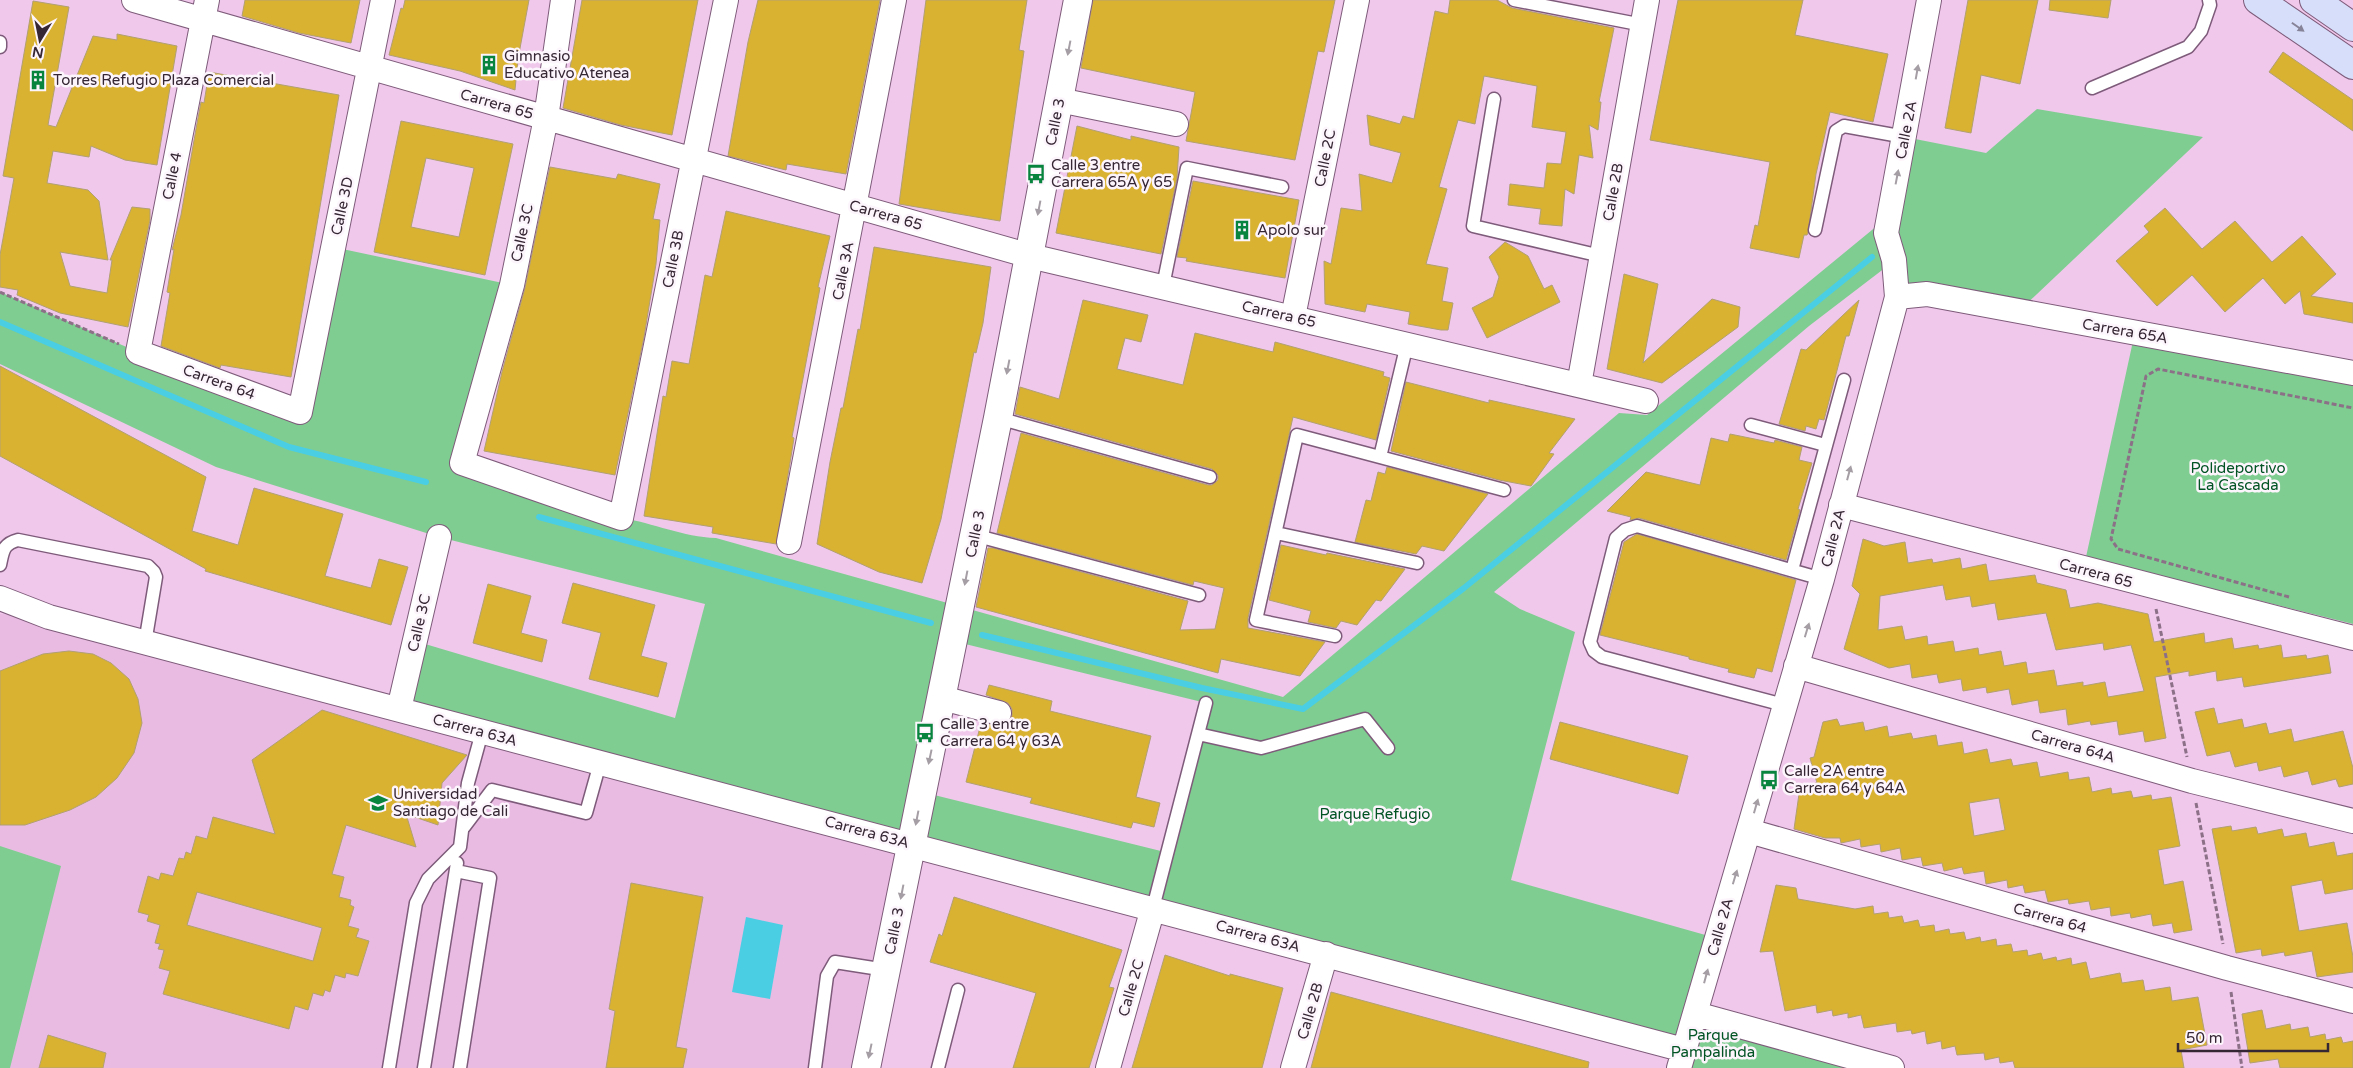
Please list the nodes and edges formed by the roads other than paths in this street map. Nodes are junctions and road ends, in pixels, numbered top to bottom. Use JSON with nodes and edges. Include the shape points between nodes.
{"nodes":[{"id":1,"x":134,"y":0,"type":"edge"},
{"id":2,"x":383,"y":0,"type":"edge"},
{"id":3,"x":563,"y":0,"type":"edge"},
{"id":4,"x":726,"y":0,"type":"edge"},
{"id":5,"x":894,"y":0,"type":"edge"},
{"id":6,"x":1078,"y":0,"type":"edge"},
{"id":7,"x":1357,"y":0,"type":"edge"},
{"id":8,"x":1514,"y":0,"type":"edge"},
{"id":9,"x":1647,"y":0,"type":"edge"},
{"id":10,"x":1929,"y":0,"type":"edge"},
{"id":11,"x":2209,"y":0,"type":"edge"},
{"id":12,"x":2258,"y":0,"type":"edge"},
{"id":13,"x":2314,"y":0,"type":"edge"},
{"id":14,"x":205,"y":10,"type":"edge"},
{"id":15,"x":1643,"y":24,"type":"junction"},
{"id":16,"x":2353,"y":28,"type":"edge"},
{"id":17,"x":0,"y":42,"type":"edge"},
{"id":18,"x":0,"y":47,"type":"edge"},
{"id":19,"x":2353,"y":65,"type":"edge"},
{"id":20,"x":371,"y":68,"type":"junction"},
{"id":21,"x":2092,"y":88,"type":"dead end"},
{"id":22,"x":1494,"y":99,"type":"dead end"},
{"id":23,"x":1059,"y":100,"type":"junction"},
{"id":24,"x":546,"y":118,"type":"junction"},
{"id":25,"x":1176,"y":124,"type":"dead end"},
{"id":26,"x":1905,"y":137,"type":"junction"},
{"id":27,"x":693,"y":160,"type":"junction"},
{"id":28,"x":1282,"y":187,"type":"dead end"},
{"id":29,"x":855,"y":206,"type":"junction"},
{"id":30,"x":1815,"y":230,"type":"dead end"},
{"id":31,"x":1030,"y":256,"type":"junction"},
{"id":32,"x":1601,"y":256,"type":"junction"},
{"id":33,"x":1163,"y":286,"type":"junction"},
{"id":34,"x":1897,"y":297,"type":"junction"},
{"id":35,"x":1293,"y":317,"type":"junction"},
{"id":36,"x":1407,"y":344,"type":"junction"},
{"id":37,"x":138,"y":352,"type":"joint"},
{"id":38,"x":2353,"y":373,"type":"edge"},
{"id":39,"x":1844,"y":380,"type":"dead end"},
{"id":40,"x":1579,"y":385,"type":"junction"},
{"id":41,"x":1646,"y":401,"type":"dead end"},
{"id":42,"x":300,"y":412,"type":"joint"},
{"id":43,"x":998,"y":418,"type":"junction"},
{"id":44,"x":1751,"y":425,"type":"dead end"},
{"id":45,"x":1825,"y":444,"type":"junction"},
{"id":46,"x":1380,"y":457,"type":"junction"},
{"id":47,"x":1210,"y":477,"type":"dead end"},
{"id":48,"x":1504,"y":490,"type":"dead end"},
{"id":49,"x":1841,"y":505,"type":"junction"},
{"id":50,"x":621,"y":518,"type":"joint"},
{"id":51,"x":1276,"y":533,"type":"junction"},
{"id":52,"x":974,"y":535,"type":"junction"},
{"id":53,"x":439,"y":537,"type":"dead end"},
{"id":54,"x":789,"y":542,"type":"dead end"},
{"id":55,"x":1417,"y":564,"type":"dead end"},
{"id":56,"x":0,"y":565,"type":"edge"},
{"id":57,"x":1792,"y":570,"type":"junction"},
{"id":58,"x":1822,"y":579,"type":"junction"},
{"id":59,"x":1199,"y":594,"type":"dead end"},
{"id":60,"x":0,"y":598,"type":"edge"},
{"id":61,"x":0,"y":614,"type":"edge"},
{"id":62,"x":49,"y":617,"type":"junction"},
{"id":63,"x":1335,"y":636,"type":"dead end"},
{"id":64,"x":2353,"y":638,"type":"edge"},
{"id":65,"x":145,"y":642,"type":"junction"},
{"id":66,"x":1796,"y":666,"type":"junction"},
{"id":67,"x":942,"y":698,"type":"junction"},
{"id":68,"x":1206,"y":703,"type":"dead end"},
{"id":69,"x":1784,"y":705,"type":"junction"},
{"id":70,"x":399,"y":709,"type":"junction"},
{"id":71,"x":1000,"y":713,"type":"dead end"},
{"id":72,"x":482,"y":732,"type":"junction"},
{"id":73,"x":1198,"y":734,"type":"junction"},
{"id":74,"x":1388,"y":748,"type":"dead end"},
{"id":75,"x":600,"y":763,"type":"junction"},
{"id":76,"x":2353,"y":821,"type":"edge"},
{"id":77,"x":464,"y":827,"type":"junction"},
{"id":78,"x":1748,"y":831,"type":"junction"},
{"id":79,"x":912,"y":844,"type":"junction"},
{"id":80,"x":460,"y":847,"type":"junction"},
{"id":81,"x":456,"y":871,"type":"junction"},
{"id":82,"x":1154,"y":908,"type":"junction"},
{"id":83,"x":1326,"y":954,"type":"junction"},
{"id":84,"x":886,"y":970,"type":"junction"},
{"id":85,"x":958,"y":990,"type":"dead end"},
{"id":86,"x":2353,"y":1002,"type":"edge"},
{"id":87,"x":1696,"y":1014,"type":"junction"},
{"id":88,"x":1682,"y":1059,"type":"edge"},
{"id":89,"x":389,"y":1068,"type":"edge"},
{"id":90,"x":424,"y":1068,"type":"edge"},
{"id":91,"x":460,"y":1068,"type":"edge"},
{"id":92,"x":815,"y":1068,"type":"edge"},
{"id":93,"x":866,"y":1068,"type":"edge"},
{"id":94,"x":938,"y":1068,"type":"edge"},
{"id":95,"x":1108,"y":1068,"type":"edge"},
{"id":96,"x":1293,"y":1068,"type":"edge"},
{"id":97,"x":1892,"y":1068,"type":"edge"}],
"edges":[{"from":1,"to":14,"type":"street","name":"Carrera 65"},
{"from":2,"to":20,"type":"street","name":"Calle 3D"},
{"from":3,"to":24,"type":"street","name":"Calle 3C"},
{"from":4,"to":27,"type":"street","name":"Calle 3B"},
{"from":5,"to":29,"type":"street","name":"Calle 3A"},
{"from":6,"to":23,"type":"street","name":"Calle 3","one_way":true},
{"from":7,"to":35,"type":"street","name":"Calle 2C"},
{"from":8,"to":15,"type":"lane"},
{"from":9,"to":15,"type":"street","name":"Calle 2B"},
{"from":26,"to":10,"type":"street","name":"Calle 2A","one_way":true},
{"from":11,"to":21,"type":"lane","via":[[2201,31],[2188,47]]},
{"from":12,"to":19,"type":"main road","one_way":true},
{"from":13,"to":16,"type":"main road"},
{"from":14,"to":20,"type":"street","name":"Carrera 65"},
{"from":14,"to":37,"type":"street","name":"Calle 4"},
{"from":15,"to":32,"type":"street","name":"Calle 2B"},
{"from":17,"to":18,"type":"lane"},
{"from":20,"to":24,"type":"street","name":"Carrera 65"},
{"from":20,"to":42,"type":"street","name":"Calle 3D"},
{"from":22,"to":32,"type":"lane","via":[[1473,226]]},
{"from":23,"to":25,"type":"street"},
{"from":23,"to":31,"type":"street","name":"Calle 3","one_way":true},
{"from":24,"to":27,"type":"street","name":"Carrera 65"},
{"from":24,"to":50,"type":"street","name":"Calle 3C","via":[[512,285],[462,463]]},
{"from":26,"to":30,"type":"lane","via":[[1844,126],[1836,131]]},
{"from":34,"to":26,"type":"street","name":"Calle 2A","one_way":true,"via":[[1894,260],[1886,233]]},
{"from":27,"to":29,"type":"street","name":"Carrera 65"},
{"from":27,"to":50,"type":"street","name":"Calle 3B"},
{"from":28,"to":33,"type":"lane","via":[[1186,168]]},
{"from":29,"to":31,"type":"street","name":"Carrera 65"},
{"from":29,"to":54,"type":"street","name":"Calle 3A"},
{"from":31,"to":33,"type":"street","name":"Carrera 65"},
{"from":31,"to":43,"type":"street","name":"Calle 3","one_way":true},
{"from":32,"to":40,"type":"street","name":"Calle 2B"},
{"from":33,"to":35,"type":"street","name":"Carrera 65"},
{"from":34,"to":38,"type":"street","name":"Carrera 65A","via":[[1927,294]]},
{"from":49,"to":34,"type":"street","name":"Calle 2A","one_way":true},
{"from":35,"to":36,"type":"street","name":"Carrera 65"},
{"from":36,"to":40,"type":"street","name":"Carrera 65"},
{"from":36,"to":46,"type":"lane"},
{"from":37,"to":42,"type":"street","name":"Carrera 64"},
{"from":39,"to":45,"type":"lane"},
{"from":40,"to":41,"type":"street","name":"Carrera 65"},
{"from":43,"to":47,"type":"lane"},
{"from":43,"to":52,"type":"street","name":"Calle 3"},
{"from":44,"to":45,"type":"lane"},
{"from":45,"to":57,"type":"lane"},
{"from":46,"to":48,"type":"lane"},
{"from":46,"to":51,"type":"lane","via":[[1297,435]]},
{"from":49,"to":58,"type":"street","name":"Calle 2A"},
{"from":49,"to":64,"type":"street","name":"Carrera 65"},
{"from":51,"to":55,"type":"lane"},
{"from":51,"to":63,"type":"lane","via":[[1256,620]]},
{"from":52,"to":59,"type":"lane"},
{"from":52,"to":67,"type":"street","name":"Calle 3","one_way":true},
{"from":53,"to":70,"type":"street","name":"Calle 3C"},
{"from":56,"to":65,"type":"lane","via":[[4,548],[18,540],[148,566],[156,577]]},
{"from":57,"to":58,"type":"lane"},
{"from":57,"to":69,"type":"lane","via":[[1637,526],[1625,530],[1616,538],[1590,642],[1602,657]]},
{"from":66,"to":58,"type":"street","name":"Calle 2A","one_way":true},
{"from":60,"to":62,"type":"street","name":"Carrera 63A"},
{"from":61,"to":62,"type":"street","name":"Carrera 63A"},
{"from":62,"to":65,"type":"street","name":"Carrera 63A"},
{"from":65,"to":70,"type":"street","name":"Carrera 63A"},
{"from":66,"to":69,"type":"street","name":"Calle 2A"},
{"from":66,"to":76,"type":"street","name":"Carrera 64A","via":[[2192,781]]},
{"from":67,"to":71,"type":"street"},
{"from":67,"to":79,"type":"street","name":"Calle 3","one_way":true},
{"from":68,"to":73,"type":"lane"},
{"from":78,"to":69,"type":"street","name":"Calle 2A","one_way":true},
{"from":70,"to":72,"type":"street","name":"Carrera 63A"},
{"from":72,"to":75,"type":"street","name":"Carrera 63A"},
{"from":72,"to":77,"type":"lane","via":[[468,783]]},
{"from":73,"to":74,"type":"lane","via":[[1262,748],[1365,719]]},
{"from":73,"to":82,"type":"lane"},
{"from":75,"to":77,"type":"lane","via":[[586,813],[492,790]]},
{"from":75,"to":79,"type":"street","name":"Carrera 63A"},
{"from":77,"to":80,"type":"lane"},
{"from":78,"to":86,"type":"street","name":"Carrera 64"},
{"from":87,"to":78,"type":"street","name":"Calle 2A","one_way":true},
{"from":79,"to":82,"type":"street","name":"Carrera 63A"},
{"from":79,"to":84,"type":"street","name":"Calle 3","one_way":true},
{"from":80,"to":81,"type":"lane"},
{"from":80,"to":89,"type":"lane","via":[[428,879],[416,903]]},
{"from":81,"to":90,"type":"lane"},
{"from":81,"to":91,"type":"lane","via":[[490,878]]},
{"from":82,"to":83,"type":"street","name":"Carrera 63A"},
{"from":82,"to":95,"type":"street","name":"Calle 2C"},
{"from":83,"to":88,"type":"street","name":"Carrera 63A"},
{"from":83,"to":96,"type":"street","name":"Calle 2B"},
{"from":84,"to":92,"type":"lane","via":[[835,962],[827,976]]},
{"from":84,"to":93,"type":"street","name":"Calle 3","one_way":true},
{"from":85,"to":94,"type":"lane"},
{"from":87,"to":88,"type":"street","name":"Calle 2A"},
{"from":87,"to":97,"type":"street"}]}
